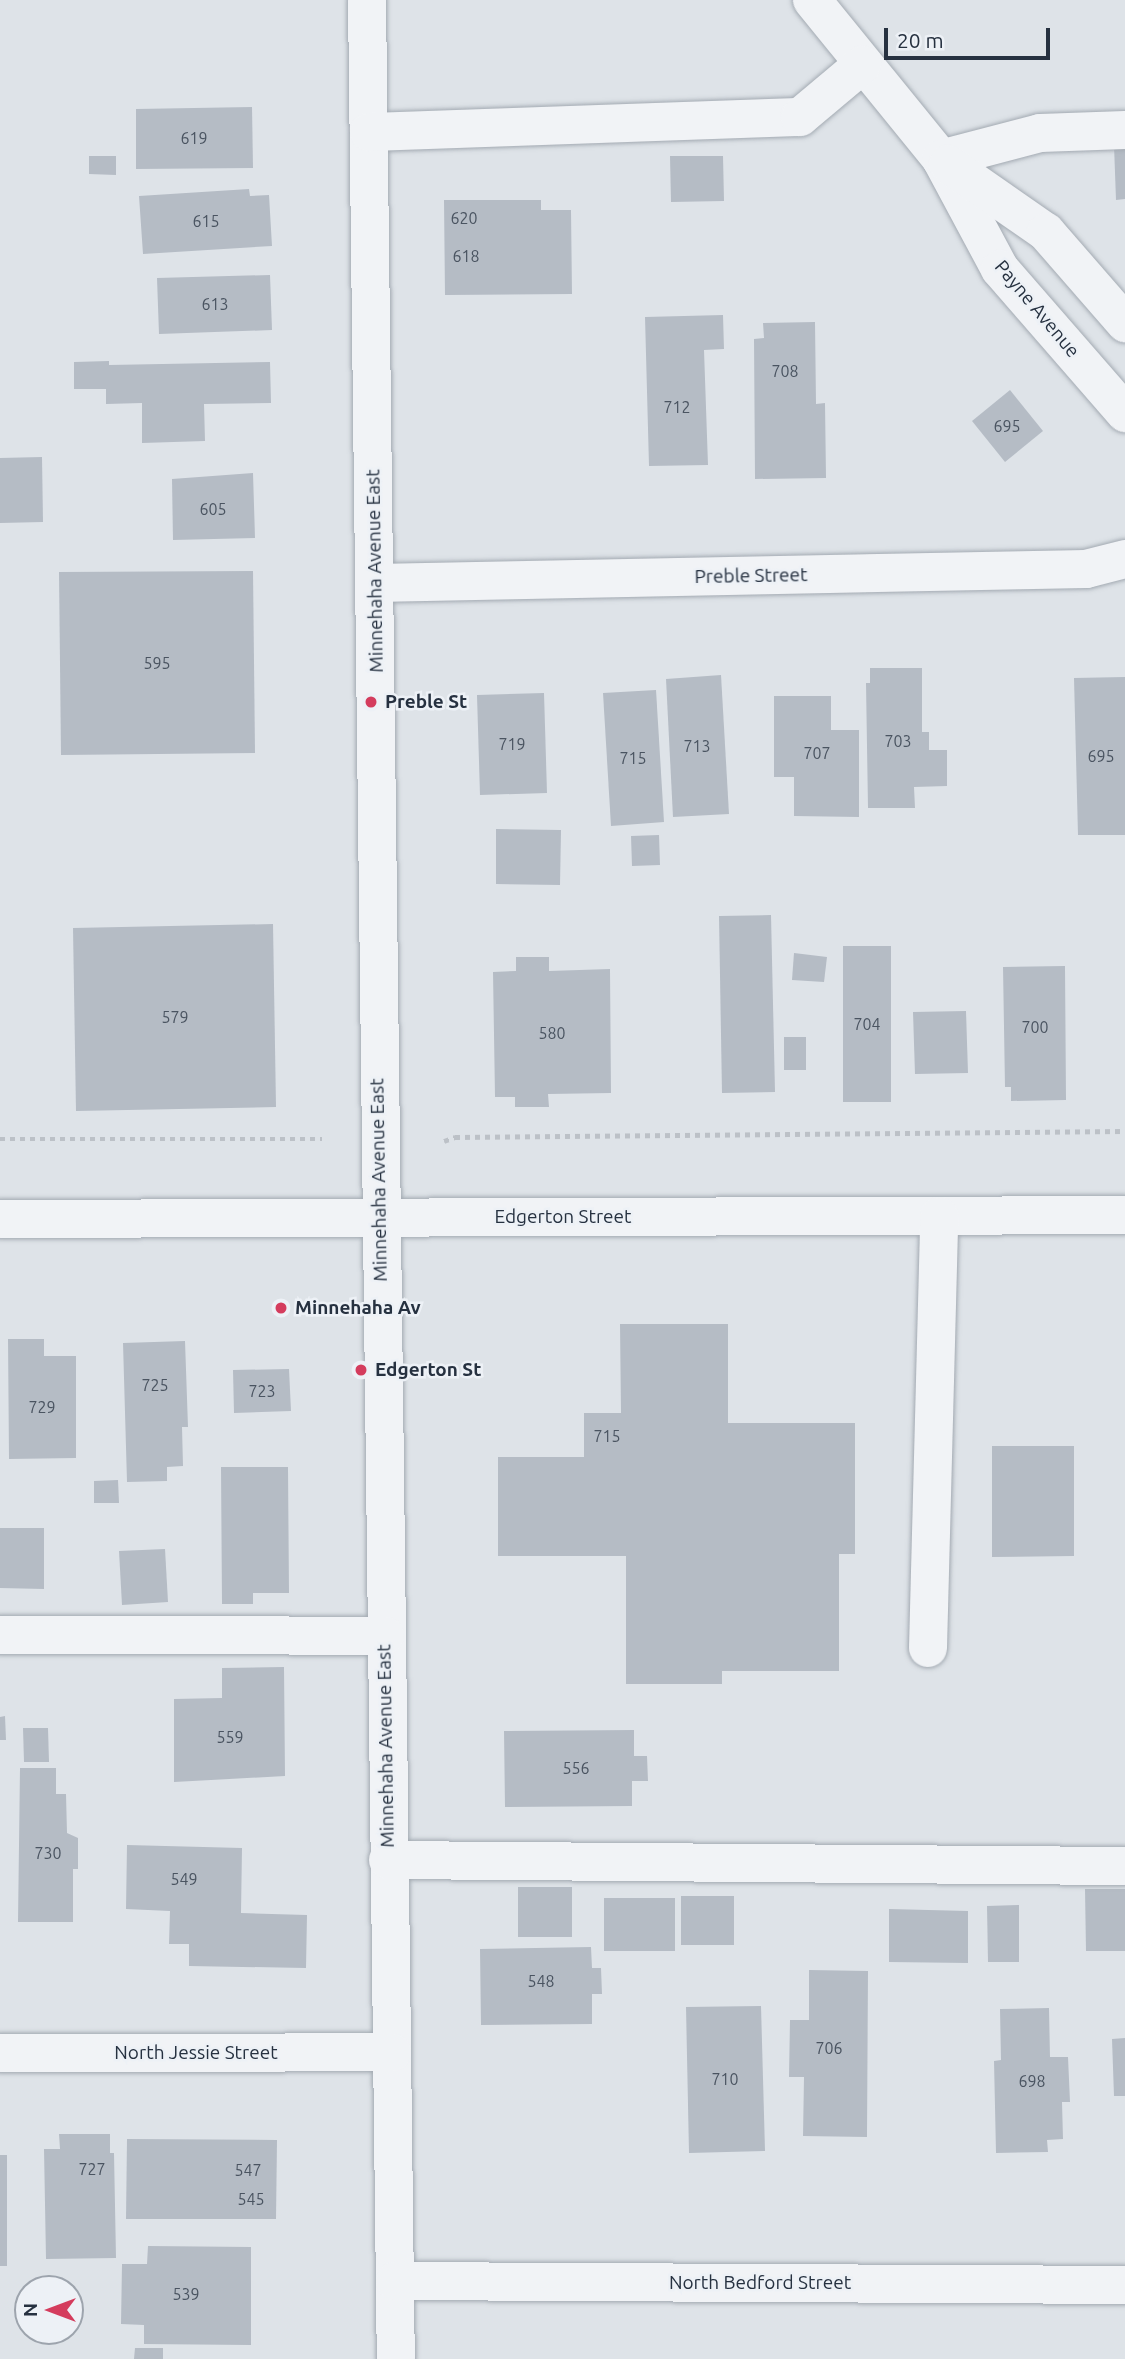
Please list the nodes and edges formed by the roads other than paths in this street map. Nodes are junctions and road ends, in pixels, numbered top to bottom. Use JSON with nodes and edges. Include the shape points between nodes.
{"nodes":[{"id":1,"x":367,"y":0,"type":"edge"},
{"id":2,"x":812,"y":0,"type":"edge"},
{"id":3,"x":862,"y":65,"type":"junction"},
{"id":4,"x":1125,"y":130,"type":"edge"},
{"id":5,"x":369,"y":132,"type":"junction"},
{"id":6,"x":941,"y":159,"type":"junction"},
{"id":7,"x":1125,"y":323,"type":"edge"},
{"id":8,"x":1125,"y":413,"type":"edge"},
{"id":9,"x":1125,"y":559,"type":"edge"},
{"id":10,"x":375,"y":583,"type":"junction"},
{"id":11,"x":1125,"y":1215,"type":"edge"},
{"id":12,"x":939,"y":1216,"type":"junction"},
{"id":13,"x":0,"y":1219,"type":"edge"},
{"id":14,"x":379,"y":1219,"type":"junction"},
{"id":15,"x":0,"y":1635,"type":"edge"},
{"id":16,"x":385,"y":1636,"type":"junction"},
{"id":17,"x":928,"y":1648,"type":"dead end"},
{"id":18,"x":388,"y":1860,"type":"junction"},
{"id":19,"x":1125,"y":1866,"type":"edge"},
{"id":20,"x":393,"y":2052,"type":"junction"},
{"id":21,"x":0,"y":2053,"type":"edge"},
{"id":22,"x":395,"y":2281,"type":"junction"},
{"id":23,"x":1125,"y":2285,"type":"edge"},
{"id":24,"x":396,"y":2359,"type":"edge"}],
"edges":[{"from":1,"to":5,"type":"street","name":"Minnehaha Avenue East"},
{"from":2,"to":3,"type":"street","name":"Payne Avenue"},
{"from":3,"to":5,"type":"street","via":[[800,117]]},
{"from":3,"to":6,"type":"street","name":"Payne Avenue"},
{"from":4,"to":6,"type":"street","via":[[1040,133]]},
{"from":5,"to":10,"type":"street","name":"Minnehaha Avenue East"},
{"from":6,"to":7,"type":"street","name":"Payne Avenue","via":[[1046,232]]},
{"from":6,"to":8,"type":"street","name":"Payne Avenue","via":[[1000,269]]},
{"from":9,"to":10,"type":"street","name":"Preble Street","via":[[1086,569]]},
{"from":10,"to":14,"type":"street","name":"Minnehaha Avenue East"},
{"from":11,"to":12,"type":"street","name":"Edgerton Street"},
{"from":12,"to":14,"type":"street","name":"Edgerton Street"},
{"from":12,"to":17,"type":"street"},
{"from":13,"to":14,"type":"street","name":"Edgerton Street"},
{"from":14,"to":16,"type":"street","name":"Minnehaha Avenue East"},
{"from":15,"to":16,"type":"street"},
{"from":16,"to":18,"type":"street","name":"Minnehaha Avenue East"},
{"from":18,"to":19,"type":"street"},
{"from":18,"to":20,"type":"street","name":"Minnehaha Avenue East"},
{"from":20,"to":21,"type":"street","name":"North Jessie Street"},
{"from":20,"to":22,"type":"street","name":"Minnehaha Avenue East"},
{"from":22,"to":23,"type":"street","name":"North Bedford Street"},
{"from":22,"to":24,"type":"street","name":"Minnehaha Avenue East"}]}
